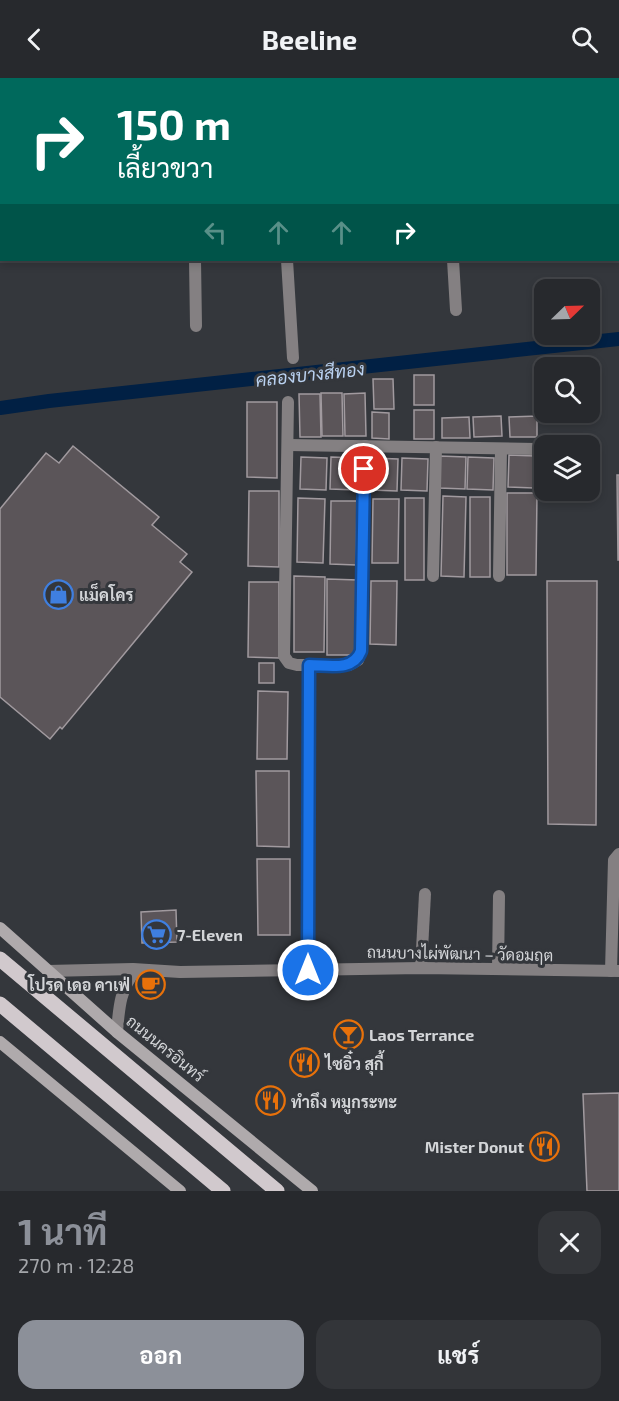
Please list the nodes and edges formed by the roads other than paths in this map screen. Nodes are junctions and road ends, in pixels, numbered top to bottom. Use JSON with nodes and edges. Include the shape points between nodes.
{"nodes":[{"id":1,"x":195,"y":261,"type":"edge"},
{"id":2,"x":287,"y":261,"type":"edge"},
{"id":3,"x":453,"y":261,"type":"edge"},
{"id":4,"x":456,"y":310,"type":"dead end"},
{"id":5,"x":196,"y":326,"type":"dead end"},
{"id":6,"x":293,"y":358,"type":"dead end"},
{"id":7,"x":288,"y":402,"type":"dead end"},
{"id":8,"x":288,"y":445,"type":"junction"},
{"id":9,"x":365,"y":446,"type":"junction"},
{"id":10,"x":436,"y":447,"type":"junction"},
{"id":11,"x":501,"y":448,"type":"junction"},
{"id":12,"x":534,"y":449,"type":"edge"},
{"id":13,"x":433,"y":576,"type":"dead end"},
{"id":14,"x":499,"y":576,"type":"dead end"},
{"id":15,"x":309,"y":665,"type":"junction"},
{"id":16,"x":619,"y":854,"type":"edge"},
{"id":17,"x":425,"y":894,"type":"dead end"},
{"id":18,"x":499,"y":896,"type":"dead end"},
{"id":19,"x":0,"y":928,"type":"edge"},
{"id":20,"x":0,"y":959,"type":"edge"},
{"id":21,"x":421,"y":968,"type":"junction"},
{"id":22,"x":498,"y":969,"type":"junction"},
{"id":23,"x":136,"y":970,"type":"junction"},
{"id":24,"x":308,"y":970,"type":"junction"},
{"id":25,"x":48,"y":971,"type":"junction"},
{"id":26,"x":615,"y":971,"type":"edge"},
{"id":27,"x":0,"y":1004,"type":"edge"},
{"id":28,"x":117,"y":1032,"type":"junction"},
{"id":29,"x":0,"y":1042,"type":"edge"},
{"id":30,"x":175,"y":1189,"type":"edge"},
{"id":31,"x":223,"y":1191,"type":"edge"},
{"id":32,"x":277,"y":1191,"type":"edge"},
{"id":33,"x":312,"y":1191,"type":"edge"}],
"edges":[{"from":1,"to":5,"type":"street"},
{"from":2,"to":6,"type":"street"},
{"from":3,"to":4,"type":"street"},
{"from":7,"to":8,"type":"street"},
{"from":8,"to":9,"type":"street"},
{"from":8,"to":15,"type":"street","via":[[284,656],[289,663]]},
{"from":9,"to":10,"type":"street"},
{"from":9,"to":15,"type":"street","via":[[361,651],[358,660],[349,665]]},
{"from":10,"to":11,"type":"street"},
{"from":10,"to":13,"type":"street"},
{"from":11,"to":12,"type":"street"},
{"from":11,"to":14,"type":"street"},
{"from":15,"to":24,"type":"street"},
{"from":16,"to":26,"type":"street","via":[[614,860]]},
{"from":17,"to":21,"type":"street"},
{"from":18,"to":22,"type":"street"},
{"from":19,"to":25,"type":"main road","name":"ถนนนครอินทร์"},
{"from":20,"to":32,"type":"main road"},
{"from":21,"to":22,"type":"street","name":"ถนนบางไผ่พัฒนา – วัดอมฤต"},
{"from":21,"to":24,"type":"street","name":"ถนนบางไผ่พัฒนา – วัดอมฤต"},
{"from":22,"to":26,"type":"street","name":"ถนนบางไผ่พัฒนา – วัดอมฤต"},
{"from":23,"to":24,"type":"street","name":"ถนนบางไผ่พัฒนา – วัดอมฤต"},
{"from":23,"to":25,"type":"street","name":"ถนนบางไผ่พัฒนา – วัดอมฤต"},
{"from":23,"to":28,"type":"street","via":[[122,993]]},
{"from":25,"to":28,"type":"main road","name":"ถนนนครอินทร์"},
{"from":27,"to":31,"type":"main road"},
{"from":28,"to":33,"type":"main road","name":"ถนนนครอินทร์"},
{"from":29,"to":30,"type":"main road"}]}
